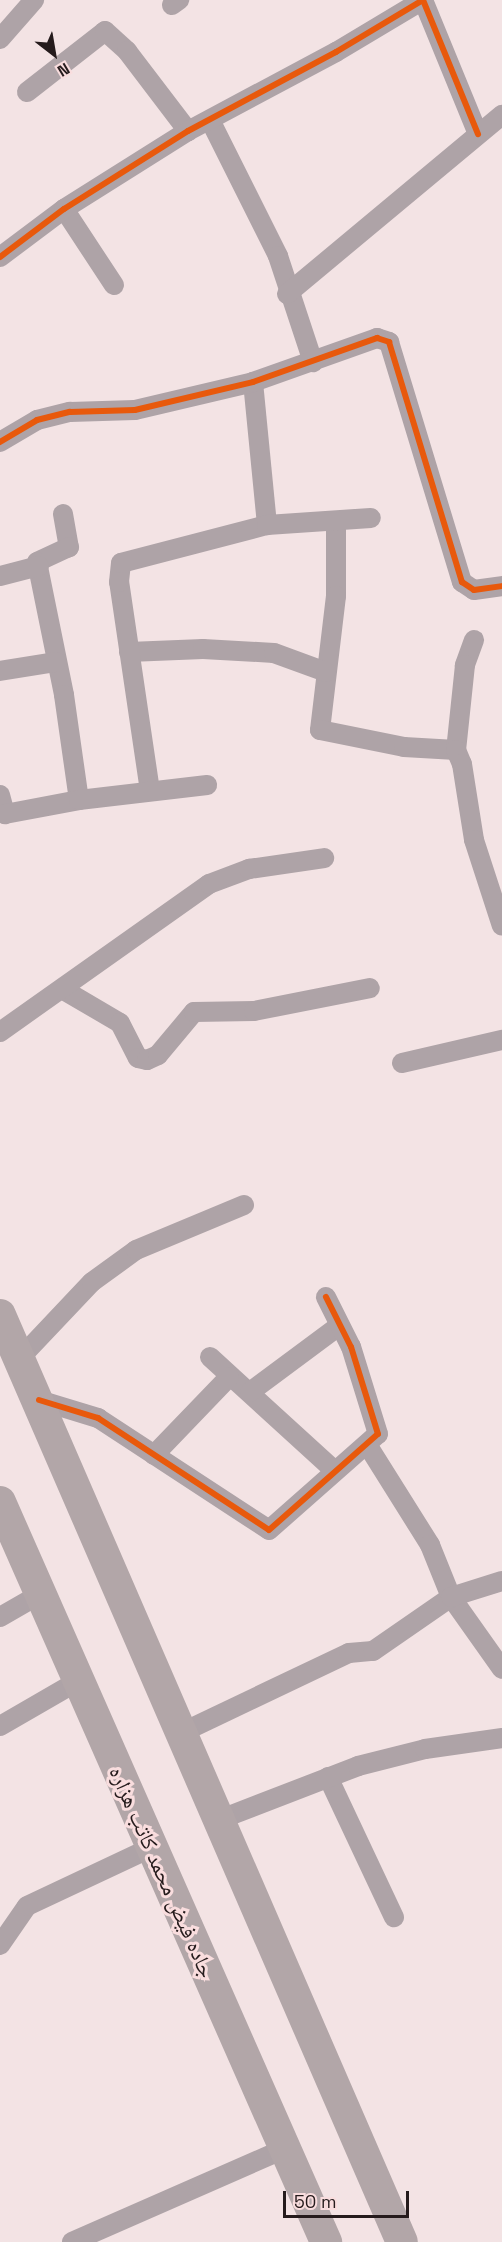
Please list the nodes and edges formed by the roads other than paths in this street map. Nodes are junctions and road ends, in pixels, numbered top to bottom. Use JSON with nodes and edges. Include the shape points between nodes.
{"nodes":[{"id":1,"x":34,"y":0,"type":"edge"},
{"id":2,"x":0,"y":39,"type":"edge"},
{"id":3,"x":27,"y":92,"type":"dead end"},
{"id":4,"x":502,"y":116,"type":"edge"},
{"id":5,"x":210,"y":120,"type":"junction"},
{"id":6,"x":188,"y":131,"type":"junction"},
{"id":7,"x":478,"y":134,"type":"junction"},
{"id":8,"x":64,"y":209,"type":"junction"},
{"id":9,"x":0,"y":257,"type":"edge"},
{"id":10,"x":114,"y":285,"type":"dead end"},
{"id":11,"x":287,"y":294,"type":"junction"},
{"id":12,"x":313,"y":362,"type":"junction"},
{"id":13,"x":253,"y":382,"type":"junction"},
{"id":14,"x":0,"y":442,"type":"edge"},
{"id":15,"x":63,"y":514,"type":"dead end"},
{"id":16,"x":371,"y":518,"type":"dead end"},
{"id":17,"x":336,"y":521,"type":"junction"},
{"id":18,"x":267,"y":525,"type":"junction"},
{"id":19,"x":39,"y":566,"type":"junction"},
{"id":20,"x":0,"y":576,"type":"edge"},
{"id":21,"x":502,"y":586,"type":"edge"},
{"id":22,"x":474,"y":640,"type":"dead end"},
{"id":23,"x":129,"y":652,"type":"junction"},
{"id":24,"x":56,"y":662,"type":"junction"},
{"id":25,"x":0,"y":671,"type":"edge"},
{"id":26,"x":326,"y":672,"type":"junction"},
{"id":27,"x":456,"y":750,"type":"junction"},
{"id":28,"x":207,"y":784,"type":"dead end"},
{"id":29,"x":150,"y":791,"type":"junction"},
{"id":30,"x":0,"y":795,"type":"edge"},
{"id":31,"x":79,"y":800,"type":"junction"},
{"id":32,"x":324,"y":858,"type":"dead end"},
{"id":33,"x":502,"y":926,"type":"edge"},
{"id":34,"x":370,"y":987,"type":"dead end"},
{"id":35,"x":62,"y":989,"type":"junction"},
{"id":36,"x":0,"y":1032,"type":"edge"},
{"id":37,"x":502,"y":1040,"type":"edge"},
{"id":38,"x":402,"y":1063,"type":"dead end"},
{"id":39,"x":244,"y":1205,"type":"dead end"},
{"id":40,"x":326,"y":1297,"type":"dead end"},
{"id":41,"x":0,"y":1315,"type":"edge"},
{"id":42,"x":339,"y":1326,"type":"junction"},
{"id":43,"x":210,"y":1357,"type":"dead end"},
{"id":44,"x":21,"y":1358,"type":"junction"},
{"id":45,"x":229,"y":1377,"type":"junction"},
{"id":46,"x":250,"y":1392,"type":"junction"},
{"id":47,"x":39,"y":1400,"type":"junction"},
{"id":48,"x":368,"y":1446,"type":"junction"},
{"id":49,"x":154,"y":1455,"type":"junction"},
{"id":50,"x":335,"y":1471,"type":"junction"},
{"id":51,"x":2,"y":1512,"type":"edge"},
{"id":52,"x":502,"y":1581,"type":"edge"},
{"id":53,"x":40,"y":1594,"type":"junction"},
{"id":54,"x":451,"y":1597,"type":"junction"},
{"id":55,"x":0,"y":1617,"type":"edge"},
{"id":56,"x":502,"y":1669,"type":"edge"},
{"id":57,"x":78,"y":1681,"type":"junction"},
{"id":58,"x":0,"y":1726,"type":"edge"},
{"id":59,"x":181,"y":1733,"type":"junction"},
{"id":60,"x":502,"y":1738,"type":"edge"},
{"id":61,"x":328,"y":1777,"type":"junction"},
{"id":62,"x":221,"y":1819,"type":"junction"},
{"id":63,"x":150,"y":1848,"type":"junction"},
{"id":64,"x":394,"y":1917,"type":"dead end"},
{"id":65,"x":0,"y":1945,"type":"edge"},
{"id":66,"x":284,"y":2149,"type":"junction"},
{"id":67,"x":72,"y":2242,"type":"edge"},
{"id":68,"x":326,"y":2242,"type":"edge"},
{"id":69,"x":402,"y":2242,"type":"edge"}],
"edges":[{"from":1,"to":2,"type":"street"},
{"from":3,"to":6,"type":"street","via":[[105,31],[127,51]]},
{"from":4,"to":7,"type":"street"},
{"from":5,"to":6,"type":"street"},
{"from":5,"to":7,"type":"street","via":[[423,0]]},
{"from":5,"to":11,"type":"street","via":[[278,256]]},
{"from":6,"to":8,"type":"street"},
{"from":7,"to":11,"type":"street"},
{"from":8,"to":9,"type":"street"},
{"from":8,"to":10,"type":"street"},
{"from":11,"to":12,"type":"street"},
{"from":12,"to":13,"type":"street"},
{"from":12,"to":21,"type":"street","via":[[377,338],[389,342],[462,582],[474,590]]},
{"from":13,"to":14,"type":"street","via":[[135,410],[70,412],[37,420]]},
{"from":13,"to":18,"type":"street"},
{"from":15,"to":19,"type":"street","via":[[69,547],[39,559]]},
{"from":16,"to":17,"type":"street"},
{"from":17,"to":18,"type":"street"},
{"from":17,"to":26,"type":"street","via":[[336,596]]},
{"from":18,"to":23,"type":"street","via":[[121,562]]},
{"from":19,"to":20,"type":"street"},
{"from":19,"to":24,"type":"street"},
{"from":22,"to":27,"type":"street","via":[[465,665]]},
{"from":23,"to":26,"type":"street","via":[[203,649],[274,653]]},
{"from":23,"to":29,"type":"street"},
{"from":24,"to":25,"type":"street"},
{"from":24,"to":31,"type":"street"},
{"from":26,"to":27,"type":"street","via":[[320,730],[404,747]]},
{"from":27,"to":33,"type":"street","via":[[462,764],[474,840]]},
{"from":28,"to":29,"type":"street"},
{"from":29,"to":31,"type":"street"},
{"from":30,"to":31,"type":"street","via":[[5,814]]},
{"from":32,"to":35,"type":"street","via":[[249,869],[210,884]]},
{"from":34,"to":35,"type":"street","via":[[254,1011],[194,1012],[158,1055],[147,1060],[138,1058],[120,1023]]},
{"from":35,"to":36,"type":"street"},
{"from":37,"to":38,"type":"street"},
{"from":39,"to":44,"type":"street","via":[[136,1250],[92,1282]]},
{"from":40,"to":42,"type":"street"},
{"from":41,"to":44,"type":"main road"},
{"from":42,"to":46,"type":"street"},
{"from":42,"to":48,"type":"street","via":[[351,1347],[378,1434]]},
{"from":43,"to":45,"type":"street"},
{"from":44,"to":47,"type":"main road"},
{"from":45,"to":46,"type":"street"},
{"from":45,"to":49,"type":"street"},
{"from":46,"to":50,"type":"street"},
{"from":47,"to":49,"type":"street","via":[[98,1418]]},
{"from":47,"to":59,"type":"main road"},
{"from":48,"to":50,"type":"street"},
{"from":48,"to":54,"type":"street","via":[[430,1545]]},
{"from":49,"to":50,"type":"street","via":[[268,1530]]},
{"from":51,"to":53,"type":"main road","name":"جاده فیض محمد کاتب هزاره"},
{"from":52,"to":54,"type":"street"},
{"from":53,"to":55,"type":"street"},
{"from":53,"to":57,"type":"main road","name":"جاده فیض محمد کاتب هزاره"},
{"from":54,"to":56,"type":"street"},
{"from":54,"to":59,"type":"street","via":[[373,1651],[349,1653]]},
{"from":57,"to":58,"type":"street"},
{"from":57,"to":63,"type":"main road","name":"جاده فیض محمد کاتب هزاره"},
{"from":59,"to":62,"type":"main road"},
{"from":60,"to":61,"type":"street","via":[[425,1749]]},
{"from":61,"to":62,"type":"street"},
{"from":61,"to":64,"type":"street"},
{"from":62,"to":69,"type":"main road"},
{"from":63,"to":65,"type":"street","via":[[27,1906]]},
{"from":63,"to":66,"type":"main road","name":"جاده فیض محمد کاتب هزاره"},
{"from":66,"to":67,"type":"street"},
{"from":66,"to":68,"type":"main road","name":"جاده فیض محمد کاتب هزاره"}]}
